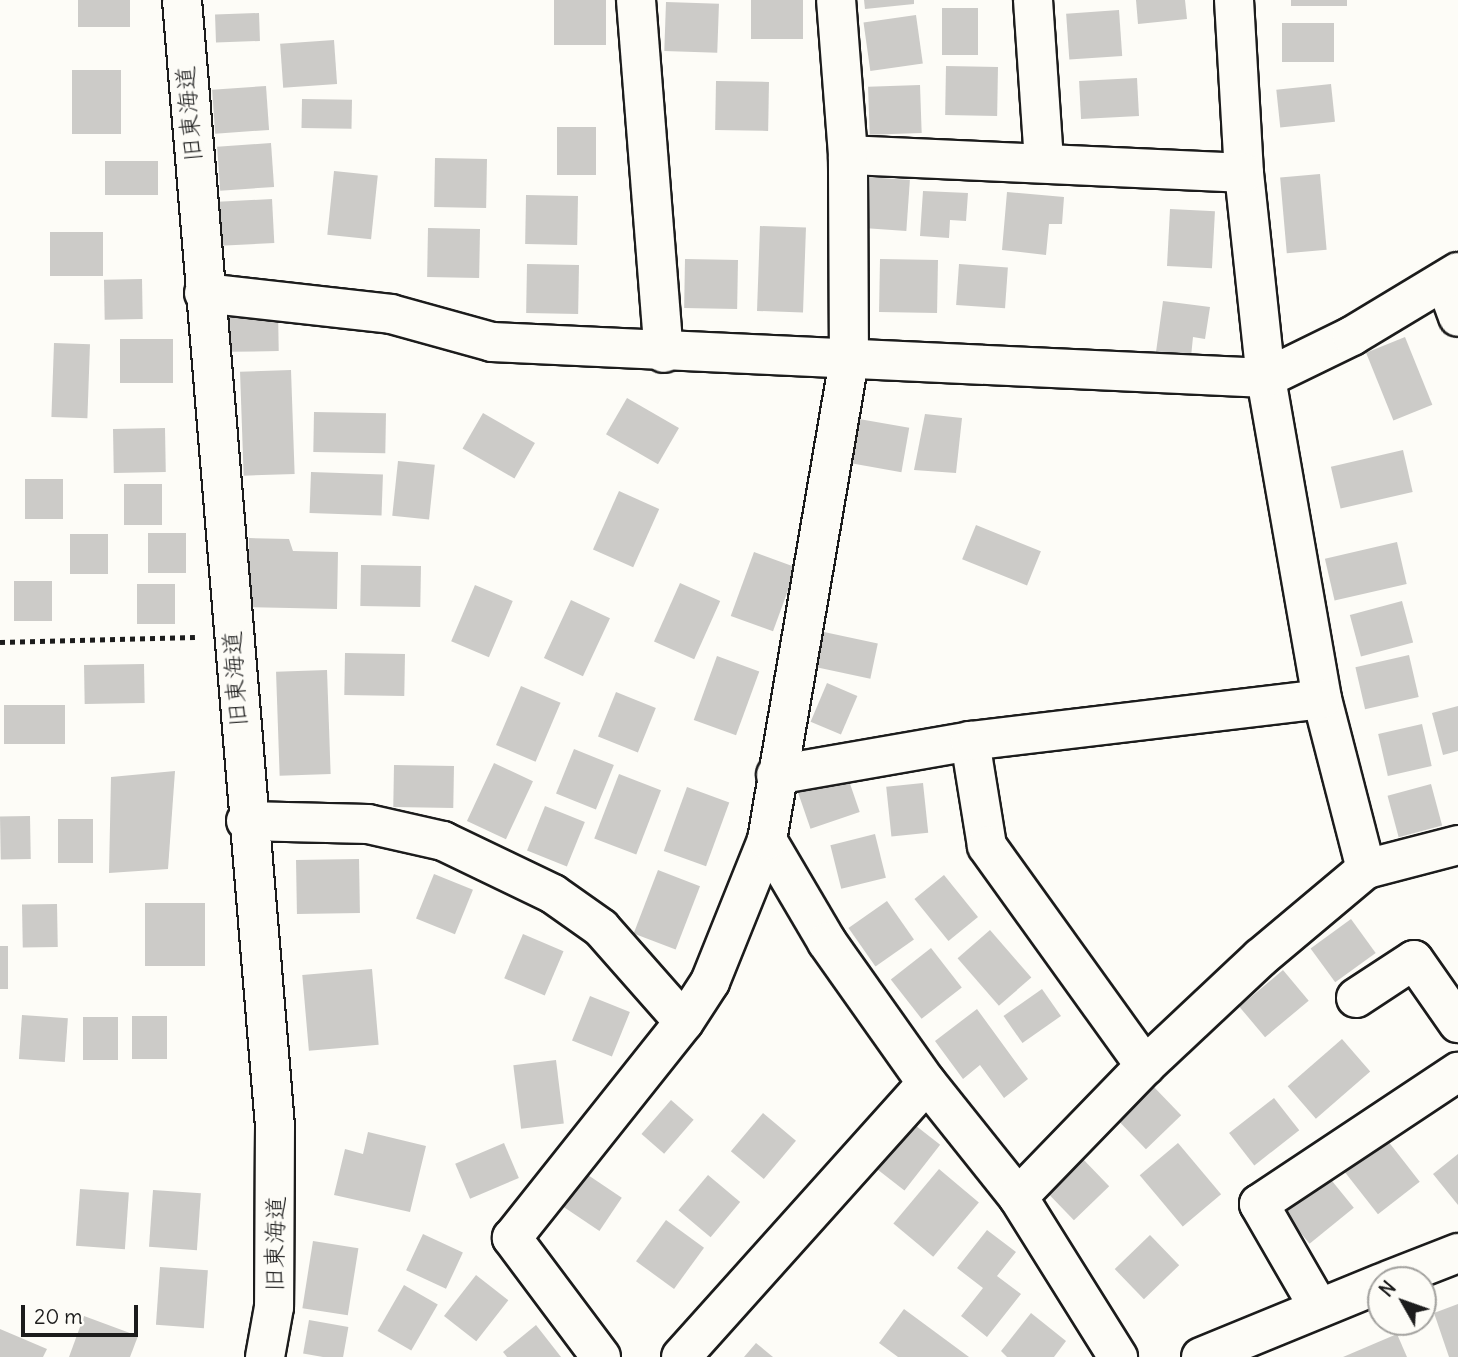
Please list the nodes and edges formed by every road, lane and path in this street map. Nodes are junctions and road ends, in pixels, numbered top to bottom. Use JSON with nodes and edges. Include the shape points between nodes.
{"nodes":[{"id":1,"x":182,"y":0,"type":"edge"},
{"id":2,"x":636,"y":0,"type":"edge"},
{"id":3,"x":836,"y":0,"type":"edge"},
{"id":4,"x":1033,"y":0,"type":"edge"},
{"id":5,"x":1234,"y":0,"type":"edge"},
{"id":6,"x":848,"y":155,"type":"junction"},
{"id":7,"x":1044,"y":161,"type":"junction"},
{"id":8,"x":1244,"y":173,"type":"junction"},
{"id":9,"x":1451,"y":276,"type":"edge"},
{"id":10,"x":205,"y":293,"type":"junction"},
{"id":11,"x":1458,"y":317,"type":"edge"},
{"id":12,"x":664,"y":353,"type":"junction"},
{"id":13,"x":849,"y":362,"type":"junction"},
{"id":14,"x":1266,"y":378,"type":"junction"},
{"id":15,"x":232,"y":638,"type":"junction"},
{"id":16,"x":0,"y":642,"type":"edge"},
{"id":17,"x":1322,"y":699,"type":"junction"},
{"id":18,"x":970,"y":741,"type":"junction"},
{"id":19,"x":776,"y":775,"type":"junction"},
{"id":20,"x":246,"y":821,"type":"junction"},
{"id":21,"x":766,"y":840,"type":"junction"},
{"id":22,"x":1458,"y":845,"type":"edge"},
{"id":23,"x":1366,"y":869,"type":"junction"},
{"id":24,"x":1356,"y":998,"type":"dead end"},
{"id":25,"x":684,"y":1022,"type":"junction"},
{"id":26,"x":1458,"y":1023,"type":"edge"},
{"id":27,"x":1144,"y":1066,"type":"junction"},
{"id":28,"x":1458,"y":1072,"type":"edge"},
{"id":29,"x":927,"y":1083,"type":"junction"},
{"id":30,"x":1018,"y":1197,"type":"junction"},
{"id":31,"x":1458,"y":1253,"type":"edge"},
{"id":32,"x":1425,"y":1266,"type":"edge"},
{"id":33,"x":1367,"y":1289,"type":"edge"},
{"id":34,"x":1319,"y":1308,"type":"junction"},
{"id":35,"x":264,"y":1357,"type":"edge"},
{"id":36,"x":601,"y":1357,"type":"edge"},
{"id":37,"x":681,"y":1357,"type":"edge"},
{"id":38,"x":1118,"y":1357,"type":"edge"},
{"id":39,"x":1201,"y":1357,"type":"edge"}],
"edges":[{"from":1,"to":10,"type":"street","name":"旧東海道"},
{"from":2,"to":12,"type":"street"},
{"from":3,"to":6,"type":"street"},
{"from":4,"to":7,"type":"street"},
{"from":5,"to":8,"type":"street"},
{"from":6,"to":7,"type":"street"},
{"from":6,"to":13,"type":"street"},
{"from":7,"to":8,"type":"street"},
{"from":8,"to":14,"type":"street"},
{"from":9,"to":11,"type":"street"},
{"from":9,"to":14,"type":"street","via":[[1352,336]]},
{"from":10,"to":12,"type":"street","via":[[391,314],[492,342]]},
{"from":10,"to":15,"type":"street","name":"旧東海道"},
{"from":12,"to":13,"type":"street"},
{"from":13,"to":14,"type":"street"},
{"from":13,"to":19,"type":"street"},
{"from":14,"to":17,"type":"street"},
{"from":15,"to":16,"type":"path"},
{"from":15,"to":20,"type":"street","name":"旧東海道"},
{"from":17,"to":18,"type":"street"},
{"from":17,"to":23,"type":"street"},
{"from":18,"to":19,"type":"street"},
{"from":18,"to":27,"type":"street","via":[[987,846]]},
{"from":19,"to":21,"type":"street"},
{"from":20,"to":25,"type":"street","via":[[368,824],[443,841],[553,894],[601,928]]},
{"from":20,"to":35,"type":"street","name":"旧東海道","via":[[275,1126],[274,1307]]},
{"from":21,"to":25,"type":"street","via":[[710,982]]},
{"from":21,"to":29,"type":"street","via":[[827,942]]},
{"from":22,"to":23,"type":"street"},
{"from":23,"to":27,"type":"street","via":[[1260,958]]},
{"from":24,"to":26,"type":"street","via":[[1414,960]]},
{"from":25,"to":36,"type":"street","via":[[512,1238]]},
{"from":27,"to":30,"type":"street"},
{"from":28,"to":34,"type":"street","via":[[1259,1204]]},
{"from":29,"to":30,"type":"street"},
{"from":29,"to":37,"type":"street"},
{"from":30,"to":38,"type":"street"},
{"from":31,"to":32,"type":"street"},
{"from":33,"to":34,"type":"street"},
{"from":34,"to":39,"type":"street"}]}
